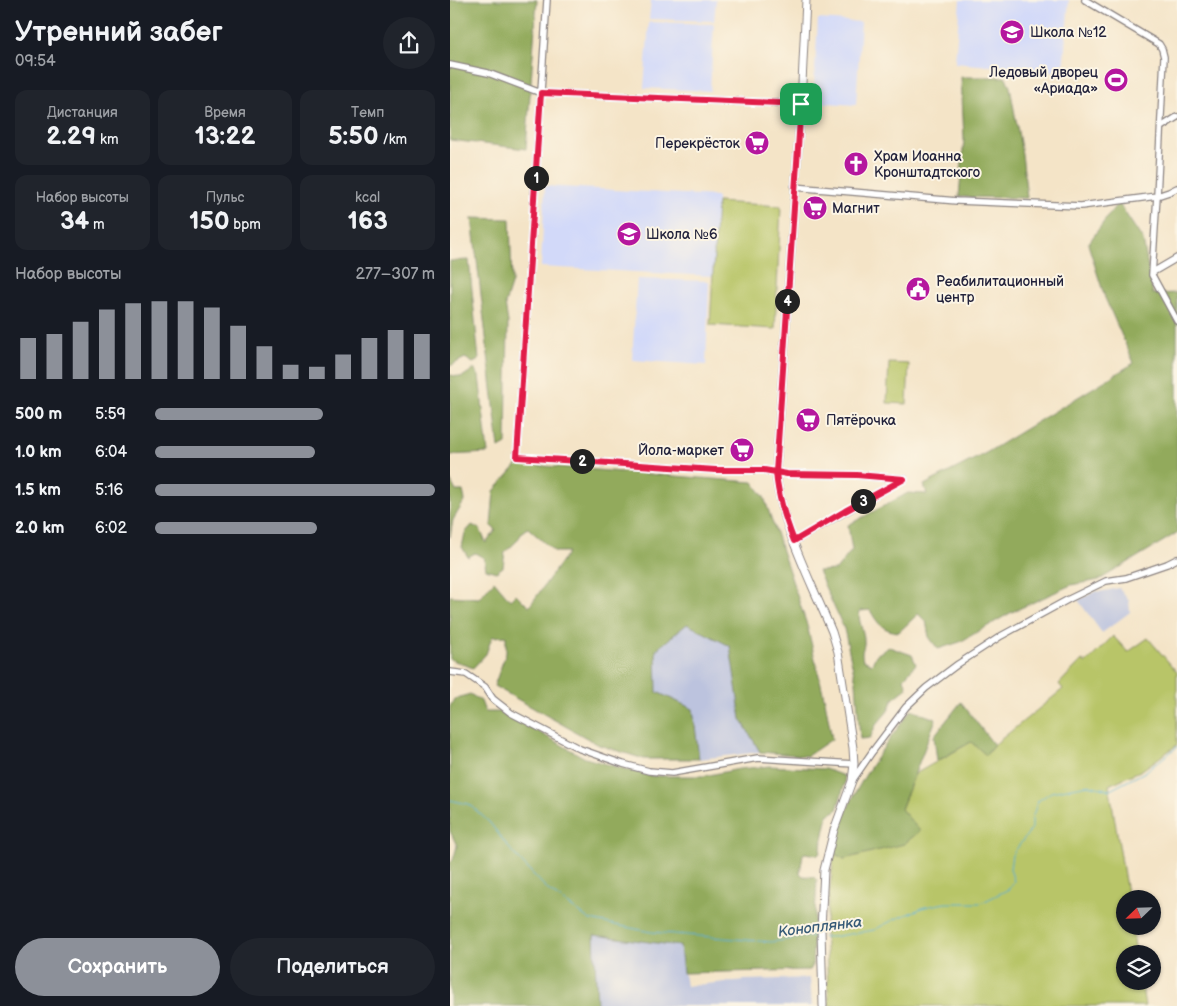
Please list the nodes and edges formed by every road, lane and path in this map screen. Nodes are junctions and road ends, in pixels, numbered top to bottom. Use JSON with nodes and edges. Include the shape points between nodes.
{"nodes":[{"id":1,"x":547,"y":0,"type":"edge"},
{"id":2,"x":806,"y":0,"type":"edge"},
{"id":3,"x":1085,"y":0,"type":"edge"},
{"id":4,"x":450,"y":65,"type":"edge"},
{"id":5,"x":541,"y":93,"type":"junction"},
{"id":6,"x":801,"y":104,"type":"junction"},
{"id":7,"x":1177,"y":117,"type":"edge"},
{"id":8,"x":1161,"y":126,"type":"junction"},
{"id":9,"x":794,"y":187,"type":"junction"},
{"id":10,"x":1177,"y":188,"type":"edge"},
{"id":11,"x":1157,"y":196,"type":"junction"},
{"id":12,"x":1177,"y":258,"type":"edge"},
{"id":13,"x":1153,"y":272,"type":"junction"},
{"id":14,"x":1177,"y":321,"type":"edge"},
{"id":15,"x":776,"y":472,"type":"junction"},
{"id":16,"x":794,"y":541,"type":"junction"},
{"id":17,"x":1177,"y":559,"type":"edge"},
{"id":18,"x":450,"y":672,"type":"edge"},
{"id":19,"x":854,"y":764,"type":"junction"},
{"id":20,"x":852,"y":782,"type":"junction"},
{"id":21,"x":823,"y":1006,"type":"edge"}],
"edges":[{"from":1,"to":5,"type":"street"},
{"from":2,"to":6,"type":"main road"},
{"from":3,"to":8,"type":"street","via":[[1162,48]]},
{"from":4,"to":5,"type":"street","via":[[488,74]]},
{"from":5,"to":6,"type":"street"},
{"from":5,"to":15,"type":"street","via":[[517,457]]},
{"from":6,"to":9,"type":"main road"},
{"from":7,"to":8,"type":"street"},
{"from":8,"to":11,"type":"street"},
{"from":9,"to":11,"type":"street","via":[[957,201],[1081,206]]},
{"from":9,"to":15,"type":"main road"},
{"from":10,"to":11,"type":"street"},
{"from":11,"to":13,"type":"street"},
{"from":12,"to":13,"type":"street"},
{"from":13,"to":14,"type":"street","via":[[1152,276]]},
{"from":15,"to":16,"type":"main road","via":[[781,505]]},
{"from":15,"to":16,"type":"street","via":[[904,479]]},
{"from":16,"to":19,"type":"main road","via":[[832,632]]},
{"from":17,"to":20,"type":"street","via":[[1126,578],[1106,581],[1001,636],[958,664],[906,707]]},
{"from":18,"to":19,"type":"street","via":[[466,674],[485,687],[493,699],[511,713],[580,749],[649,771],[672,772],[758,758]]},
{"from":19,"to":20,"type":"main road"},
{"from":20,"to":21,"type":"main road","via":[[834,830],[823,886]]}]}
